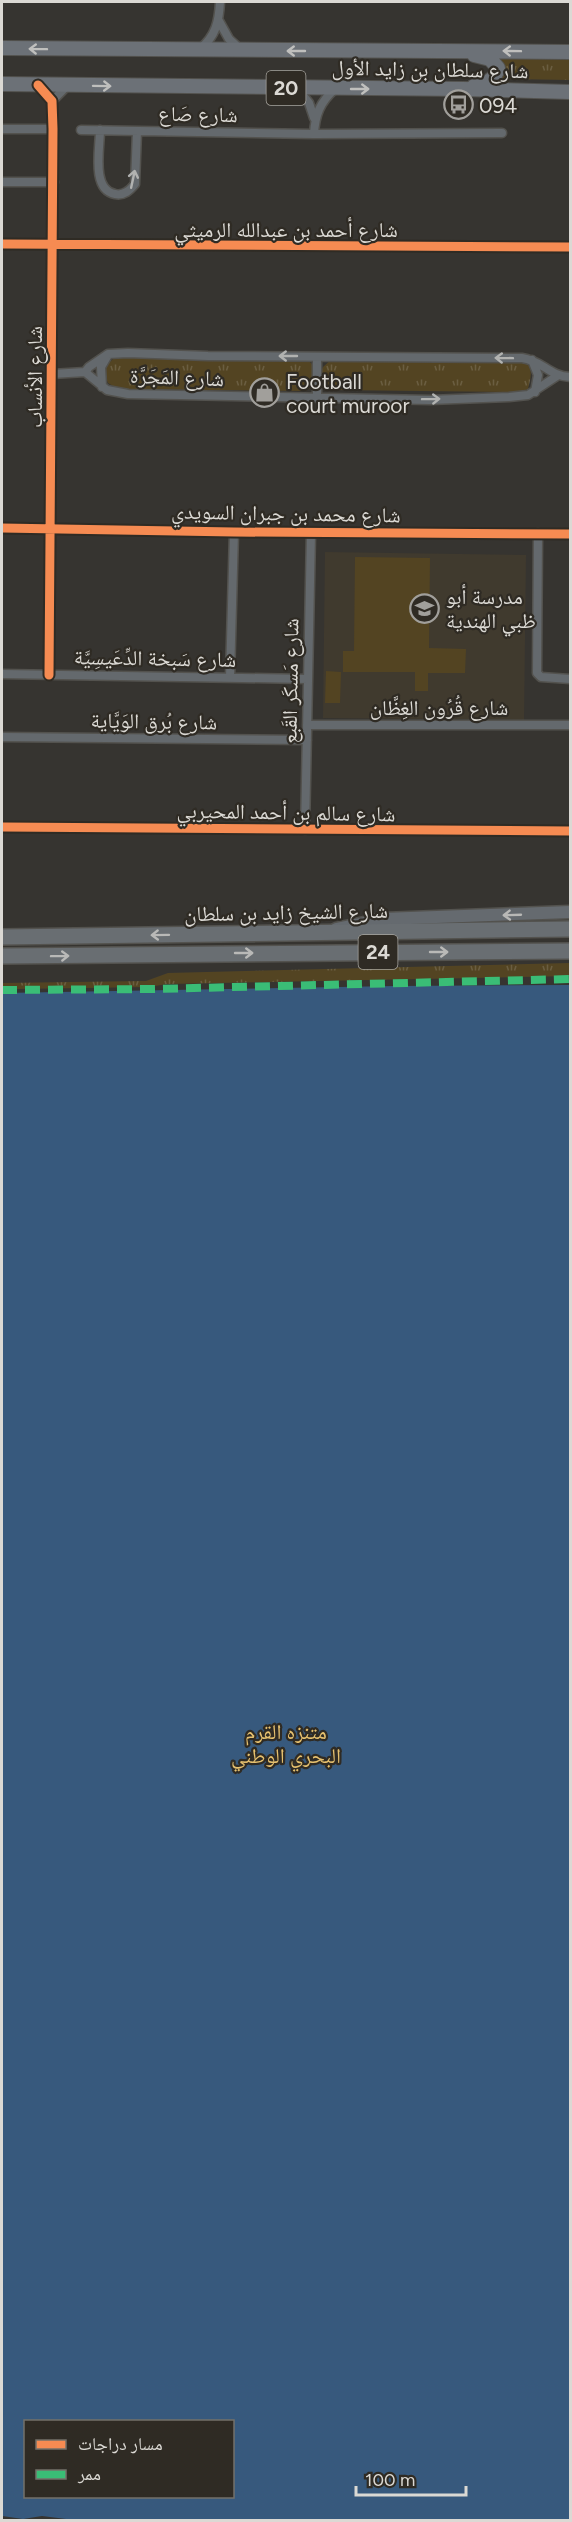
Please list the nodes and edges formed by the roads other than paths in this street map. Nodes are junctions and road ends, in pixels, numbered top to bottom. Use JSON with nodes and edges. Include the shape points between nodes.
{"nodes":[{"id":1,"x":220,"y":2,"type":"edge"},
{"id":2,"x":219,"y":21,"type":"junction"},
{"id":3,"x":570,"y":45,"type":"edge"},
{"id":4,"x":2,"y":48,"type":"edge"},
{"id":5,"x":445,"y":50,"type":"junction"},
{"id":6,"x":198,"y":51,"type":"junction"},
{"id":7,"x":247,"y":51,"type":"junction"},
{"id":8,"x":546,"y":51,"type":"junction"},
{"id":9,"x":570,"y":52,"type":"edge"},
{"id":10,"x":2,"y":84,"type":"edge"},
{"id":11,"x":38,"y":85,"type":"junction"},
{"id":12,"x":68,"y":85,"type":"junction"},
{"id":13,"x":297,"y":88,"type":"junction"},
{"id":14,"x":335,"y":89,"type":"junction"},
{"id":15,"x":463,"y":89,"type":"junction"},
{"id":16,"x":570,"y":92,"type":"edge"},
{"id":17,"x":552,"y":93,"type":"junction"},
{"id":18,"x":570,"y":98,"type":"edge"},
{"id":19,"x":52,"y":101,"type":"junction"},
{"id":20,"x":315,"y":119,"type":"junction"},
{"id":21,"x":2,"y":129,"type":"edge"},
{"id":22,"x":53,"y":129,"type":"junction"},
{"id":23,"x":81,"y":130,"type":"dead end"},
{"id":24,"x":100,"y":130,"type":"junction"},
{"id":25,"x":137,"y":131,"type":"junction"},
{"id":26,"x":502,"y":133,"type":"dead end"},
{"id":27,"x":314,"y":134,"type":"junction"},
{"id":28,"x":2,"y":182,"type":"edge"},
{"id":29,"x":54,"y":182,"type":"junction"},
{"id":30,"x":2,"y":244,"type":"edge"},
{"id":31,"x":53,"y":244,"type":"junction"},
{"id":32,"x":570,"y":247,"type":"edge"},
{"id":33,"x":108,"y":354,"type":"junction"},
{"id":34,"x":317,"y":357,"type":"junction"},
{"id":35,"x":532,"y":360,"type":"junction"},
{"id":36,"x":85,"y":372,"type":"junction"},
{"id":37,"x":52,"y":375,"type":"junction"},
{"id":38,"x":557,"y":376,"type":"junction"},
{"id":39,"x":570,"y":377,"type":"edge"},
{"id":40,"x":102,"y":387,"type":"junction"},
{"id":41,"x":535,"y":392,"type":"junction"},
{"id":42,"x":317,"y":398,"type":"junction"},
{"id":43,"x":51,"y":527,"type":"junction"},
{"id":44,"x":2,"y":528,"type":"edge"},
{"id":45,"x":234,"y":532,"type":"junction"},
{"id":46,"x":311,"y":532,"type":"junction"},
{"id":47,"x":538,"y":533,"type":"junction"},
{"id":48,"x":570,"y":534,"type":"edge"},
{"id":49,"x":2,"y":674,"type":"edge"},
{"id":50,"x":49,"y":675,"type":"junction"},
{"id":51,"x":230,"y":677,"type":"junction"},
{"id":52,"x":308,"y":679,"type":"junction"},
{"id":53,"x":570,"y":679,"type":"edge"},
{"id":54,"x":307,"y":725,"type":"junction"},
{"id":55,"x":570,"y":725,"type":"edge"},
{"id":56,"x":2,"y":737,"type":"edge"},
{"id":57,"x":307,"y":740,"type":"junction"},
{"id":58,"x":2,"y":827,"type":"edge"},
{"id":59,"x":305,"y":830,"type":"junction"},
{"id":60,"x":570,"y":831,"type":"edge"},
{"id":61,"x":570,"y":912,"type":"edge"},
{"id":62,"x":570,"y":929,"type":"edge"},
{"id":63,"x":324,"y":933,"type":"junction"},
{"id":64,"x":2,"y":936,"type":"edge"},
{"id":65,"x":570,"y":951,"type":"edge"},
{"id":66,"x":2,"y":956,"type":"edge"}],
"edges":[{"from":1,"to":2,"type":"street"},
{"from":2,"to":6,"type":"street","via":[[208,42]]},
{"from":2,"to":7,"type":"street","via":[[229,39]]},
{"from":3,"to":8,"type":"main road"},
{"from":6,"to":4,"type":"main road","name":"شارع سلطان بن زايد الأول","number":"20","one_way":true},
{"from":5,"to":7,"type":"main road","name":"شارع سلطان بن زايد الأول","number":"20","one_way":true},
{"from":8,"to":5,"type":"main road","name":"شارع سلطان بن زايد الأول","number":"20","one_way":true},
{"from":5,"to":15,"type":"main road","via":[[490,59],[498,68],[490,81]]},
{"from":6,"to":7,"type":"main road","name":"شارع سلطان بن زايد الأول","number":"20"},
{"from":8,"to":9,"type":"main road","name":"شارع سلطان بن زايد الأول","number":"20"},
{"from":10,"to":11,"type":"main road","name":"شارع سلطان بن زايد الأول","number":"20"},
{"from":11,"to":12,"type":"main road","name":"شارع سلطان بن زايد الأول","number":"20"},
{"from":11,"to":19,"type":"street"},
{"from":12,"to":13,"type":"main road","name":"شارع سلطان بن زايد الأول","number":"20","one_way":true},
{"from":12,"to":19,"type":"street"},
{"from":13,"to":14,"type":"main road","name":"شارع سلطان بن زايد الأول","number":"20"},
{"from":13,"to":20,"type":"street"},
{"from":14,"to":15,"type":"main road","name":"شارع سلطان بن زايد الأول","number":"20","one_way":true},
{"from":14,"to":20,"type":"street","via":[[321,104]]},
{"from":15,"to":17,"type":"main road","name":"شارع سلطان بن زايد الأول","number":"20"},
{"from":16,"to":17,"type":"main road","name":"شارع سلطان بن زايد الأول","number":"20"},
{"from":17,"to":18,"type":"main road"},
{"from":19,"to":22,"type":"street","name":"شارع الأنساب"},
{"from":20,"to":27,"type":"street"},
{"from":21,"to":22,"type":"street"},
{"from":22,"to":29,"type":"street","name":"شارع الأنساب"},
{"from":23,"to":24,"type":"street","name":"شارع صَاع"},
{"from":24,"to":25,"type":"street","name":"شارع صَاع"},
{"from":24,"to":25,"type":"street","one_way":true,"via":[[100,181],[107,191],[120,194],[135,184]]},
{"from":25,"to":27,"type":"street","name":"شارع صَاع"},
{"from":26,"to":27,"type":"street","name":"شارع صَاع"},
{"from":28,"to":29,"type":"street"},
{"from":29,"to":31,"type":"street","name":"شارع الأنساب"},
{"from":30,"to":31,"type":"street","name":"شارع أحمد بن عبدالله الرميثي"},
{"from":31,"to":32,"type":"street","name":"شارع أحمد بن عبدالله الرميثي"},
{"from":31,"to":37,"type":"street","name":"شارع الأنساب"},
{"from":34,"to":33,"type":"street","name":"شارع المَجَرَّة","one_way":true},
{"from":33,"to":36,"type":"street","name":"شارع المَجَرَّة"},
{"from":33,"to":40,"type":"street","via":[[101,367]]},
{"from":35,"to":34,"type":"street","name":"شارع المَجَرَّة","one_way":true},
{"from":34,"to":42,"type":"street"},
{"from":35,"to":38,"type":"street"},
{"from":35,"to":41,"type":"street","via":[[538,375]]},
{"from":36,"to":37,"type":"street"},
{"from":36,"to":40,"type":"street","name":"شارع المَجَرَّة"},
{"from":37,"to":43,"type":"street","name":"شارع الأنساب"},
{"from":38,"to":39,"type":"street"},
{"from":38,"to":41,"type":"street","name":"شارع المَجَرَّة"},
{"from":40,"to":42,"type":"street","name":"شارع المَجَرَّة","via":[[128,394]]},
{"from":42,"to":41,"type":"street","name":"شارع المَجَرَّة","one_way":true,"via":[[430,400],[509,397]]},
{"from":43,"to":44,"type":"street","name":"شارع محمد بن جبران السويدي"},
{"from":43,"to":45,"type":"street","name":"شارع محمد بن جبران السويدي"},
{"from":43,"to":50,"type":"street","name":"شارع الأنساب"},
{"from":45,"to":46,"type":"street","name":"شارع محمد بن جبران السويدي"},
{"from":45,"to":51,"type":"street"},
{"from":46,"to":47,"type":"street","name":"شارع محمد بن جبران السويدي"},
{"from":46,"to":52,"type":"street","name":"شارع مَسكَر القَبع"},
{"from":47,"to":48,"type":"street","name":"شارع محمد بن جبران السويدي"},
{"from":47,"to":53,"type":"street","via":[[537,673],[541,677]]},
{"from":49,"to":50,"type":"street","name":"شارع سَبخة الدِّعَيسِيَّة"},
{"from":50,"to":51,"type":"street","name":"شارع سَبخة الدِّعَيسِيَّة"},
{"from":51,"to":52,"type":"street","name":"شارع سَبخة الدِّعَيسِيَّة"},
{"from":52,"to":54,"type":"street","name":"شارع مَسكَر القَبع"},
{"from":54,"to":55,"type":"street","name":"شارع قُرُون الغِظَّان"},
{"from":54,"to":57,"type":"street","name":"شارع مَسكَر القَبع"},
{"from":56,"to":57,"type":"street","name":"شارع بُرق الوَيَّاية"},
{"from":57,"to":59,"type":"street","name":"شارع مَسكَر القَبع"},
{"from":58,"to":59,"type":"street","name":"شارع سالم بن أحمد المحيربي"},
{"from":59,"to":60,"type":"street","name":"شارع سالم بن أحمد المحيربي"},
{"from":61,"to":63,"type":"main road","one_way":true,"via":[[383,920]]},
{"from":62,"to":63,"type":"highway","name":"شارع الشيخ زايد بن سلطان","number":"24"},
{"from":63,"to":64,"type":"highway","name":"شارع الشيخ زايد بن سلطان","number":"24","one_way":true},
{"from":66,"to":65,"type":"highway","name":"شارع الشيخ زايد بن سلطان","number":"24","one_way":true}]}
